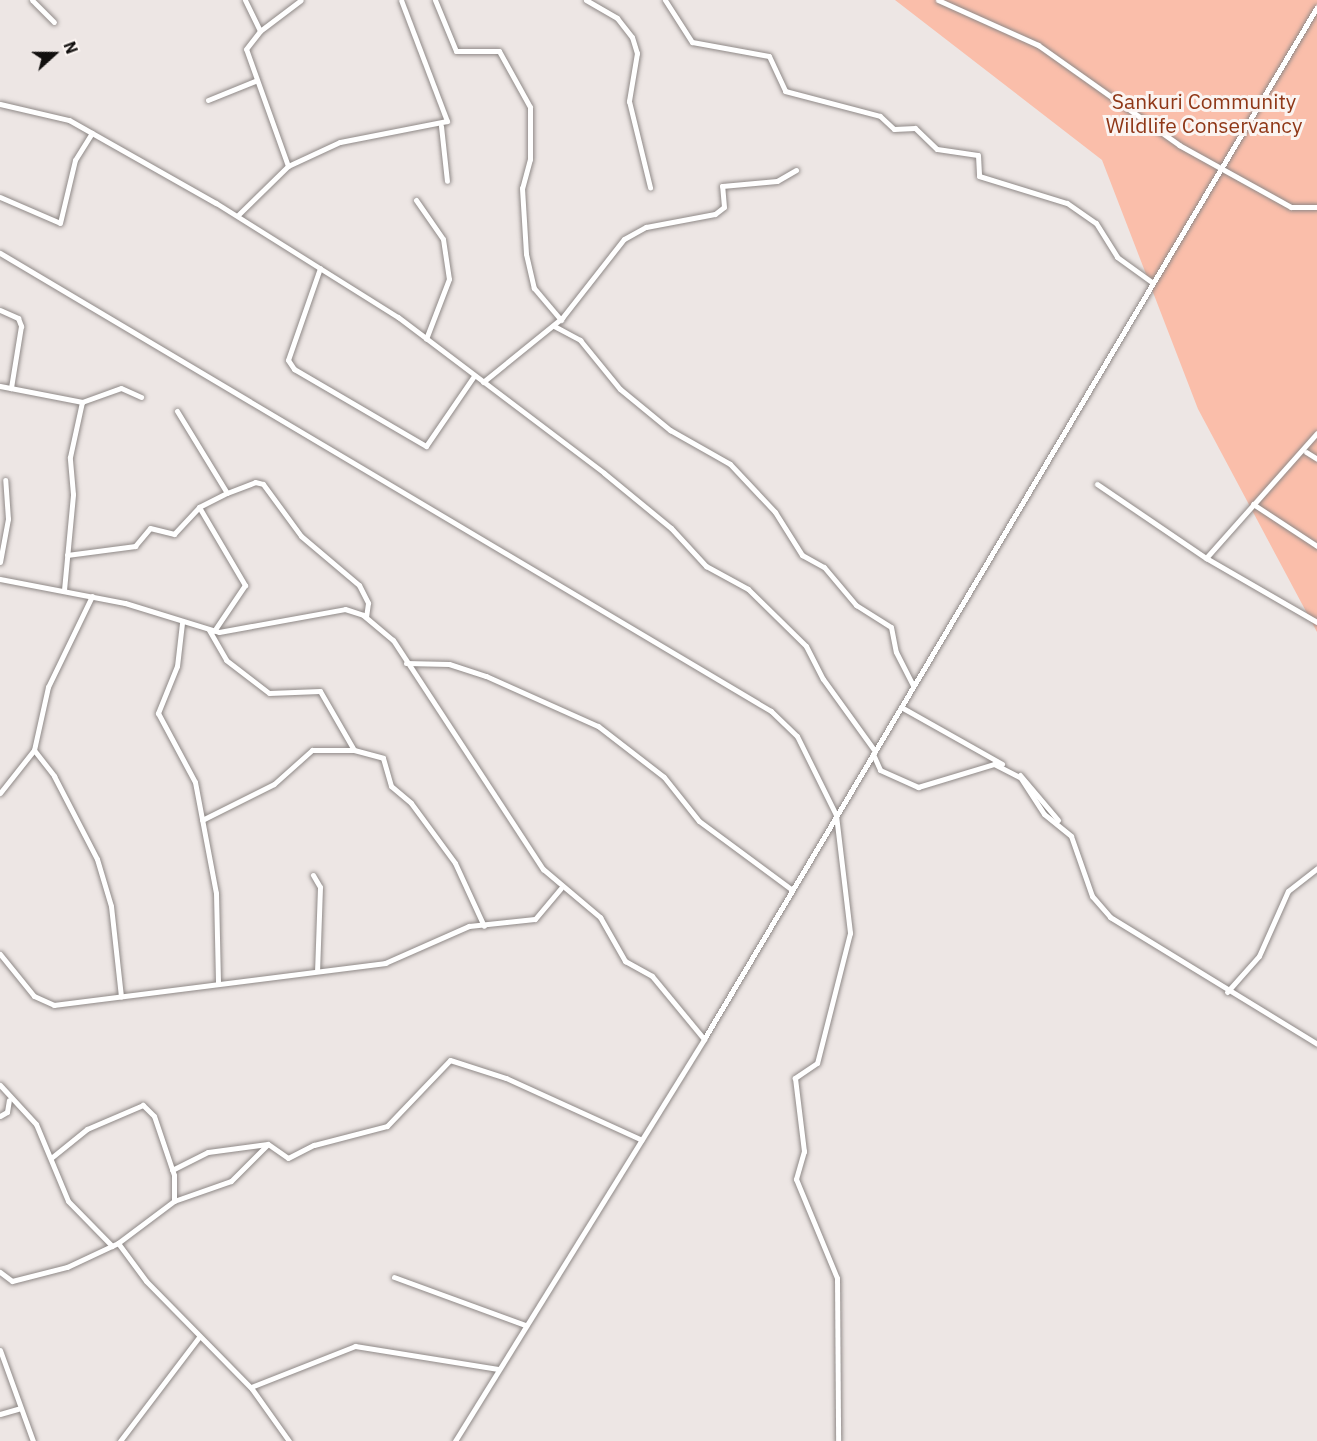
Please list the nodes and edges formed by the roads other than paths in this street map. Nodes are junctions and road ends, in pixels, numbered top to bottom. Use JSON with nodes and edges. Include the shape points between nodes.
{"nodes":[{"id":1,"x":32,"y":0,"type":"edge"},
{"id":2,"x":245,"y":0,"type":"edge"},
{"id":3,"x":301,"y":0,"type":"edge"},
{"id":4,"x":401,"y":0,"type":"edge"},
{"id":5,"x":435,"y":0,"type":"edge"},
{"id":6,"x":586,"y":0,"type":"edge"},
{"id":7,"x":665,"y":0,"type":"edge"},
{"id":8,"x":938,"y":0,"type":"edge"},
{"id":9,"x":1317,"y":7,"type":"edge"},
{"id":10,"x":54,"y":21,"type":"dead end"},
{"id":11,"x":260,"y":31,"type":"junction"},
{"id":12,"x":255,"y":81,"type":"junction"},
{"id":13,"x":208,"y":100,"type":"dead end"},
{"id":14,"x":0,"y":104,"type":"edge"},
{"id":15,"x":441,"y":126,"type":"junction"},
{"id":16,"x":92,"y":133,"type":"junction"},
{"id":17,"x":288,"y":166,"type":"junction"},
{"id":18,"x":1222,"y":166,"type":"junction"},
{"id":19,"x":796,"y":170,"type":"dead end"},
{"id":20,"x":447,"y":181,"type":"dead end"},
{"id":21,"x":650,"y":187,"type":"dead end"},
{"id":22,"x":0,"y":197,"type":"edge"},
{"id":23,"x":416,"y":200,"type":"dead end"},
{"id":24,"x":1317,"y":207,"type":"edge"},
{"id":25,"x":237,"y":215,"type":"junction"},
{"id":26,"x":0,"y":253,"type":"edge"},
{"id":27,"x":320,"y":268,"type":"junction"},
{"id":28,"x":1153,"y":283,"type":"junction"},
{"id":29,"x":0,"y":310,"type":"edge"},
{"id":30,"x":561,"y":320,"type":"junction"},
{"id":31,"x":554,"y":326,"type":"junction"},
{"id":32,"x":426,"y":339,"type":"junction"},
{"id":33,"x":474,"y":376,"type":"junction"},
{"id":34,"x":483,"y":382,"type":"junction"},
{"id":35,"x":0,"y":386,"type":"edge"},
{"id":36,"x":11,"y":388,"type":"junction"},
{"id":37,"x":141,"y":397,"type":"dead end"},
{"id":38,"x":82,"y":402,"type":"junction"},
{"id":39,"x":177,"y":411,"type":"dead end"},
{"id":40,"x":1317,"y":433,"type":"edge"},
{"id":41,"x":1306,"y":452,"type":"junction"},
{"id":42,"x":1317,"y":459,"type":"edge"},
{"id":43,"x":5,"y":480,"type":"dead end"},
{"id":44,"x":1097,"y":484,"type":"dead end"},
{"id":45,"x":227,"y":493,"type":"junction"},
{"id":46,"x":1253,"y":504,"type":"junction"},
{"id":47,"x":199,"y":507,"type":"junction"},
{"id":48,"x":0,"y":518,"type":"edge"},
{"id":49,"x":8,"y":519,"type":"junction"},
{"id":50,"x":1317,"y":546,"type":"edge"},
{"id":51,"x":68,"y":555,"type":"junction"},
{"id":52,"x":1206,"y":558,"type":"junction"},
{"id":53,"x":0,"y":562,"type":"edge"},
{"id":54,"x":0,"y":579,"type":"edge"},
{"id":55,"x":64,"y":590,"type":"junction"},
{"id":56,"x":92,"y":597,"type":"junction"},
{"id":57,"x":366,"y":617,"type":"junction"},
{"id":58,"x":1317,"y":622,"type":"edge"},
{"id":59,"x":182,"y":623,"type":"junction"},
{"id":60,"x":212,"y":631,"type":"junction"},
{"id":61,"x":406,"y":663,"type":"junction"},
{"id":62,"x":914,"y":686,"type":"junction"},
{"id":63,"x":901,"y":707,"type":"junction"},
{"id":64,"x":34,"y":750,"type":"junction"},
{"id":65,"x":354,"y":750,"type":"junction"},
{"id":66,"x":874,"y":752,"type":"junction"},
{"id":67,"x":0,"y":793,"type":"edge"},
{"id":68,"x":836,"y":815,"type":"junction"},
{"id":69,"x":202,"y":820,"type":"junction"},
{"id":70,"x":1059,"y":822,"type":"junction"},
{"id":71,"x":1317,"y":868,"type":"edge"},
{"id":72,"x":313,"y":874,"type":"dead end"},
{"id":73,"x":561,"y":888,"type":"junction"},
{"id":74,"x":791,"y":889,"type":"junction"},
{"id":75,"x":483,"y":926,"type":"junction"},
{"id":76,"x":0,"y":954,"type":"edge"},
{"id":77,"x":317,"y":971,"type":"junction"},
{"id":78,"x":218,"y":983,"type":"junction"},
{"id":79,"x":1227,"y":992,"type":"junction"},
{"id":80,"x":121,"y":996,"type":"junction"},
{"id":81,"x":704,"y":1039,"type":"junction"},
{"id":82,"x":1317,"y":1044,"type":"edge"},
{"id":83,"x":0,"y":1085,"type":"edge"},
{"id":84,"x":9,"y":1100,"type":"junction"},
{"id":85,"x":0,"y":1116,"type":"edge"},
{"id":86,"x":642,"y":1140,"type":"junction"},
{"id":87,"x":268,"y":1144,"type":"junction"},
{"id":88,"x":51,"y":1158,"type":"junction"},
{"id":89,"x":172,"y":1170,"type":"junction"},
{"id":90,"x":174,"y":1201,"type":"junction"},
{"id":91,"x":115,"y":1245,"type":"junction"},
{"id":92,"x":0,"y":1272,"type":"edge"},
{"id":93,"x":394,"y":1277,"type":"dead end"},
{"id":94,"x":525,"y":1325,"type":"junction"},
{"id":95,"x":200,"y":1337,"type":"junction"},
{"id":96,"x":0,"y":1350,"type":"edge"},
{"id":97,"x":498,"y":1369,"type":"junction"},
{"id":98,"x":251,"y":1388,"type":"junction"},
{"id":99,"x":18,"y":1409,"type":"junction"},
{"id":100,"x":0,"y":1414,"type":"edge"},
{"id":101,"x":33,"y":1441,"type":"edge"},
{"id":102,"x":120,"y":1441,"type":"edge"},
{"id":103,"x":289,"y":1441,"type":"edge"},
{"id":104,"x":455,"y":1441,"type":"edge"},
{"id":105,"x":838,"y":1441,"type":"edge"}],
"edges":[{"from":1,"to":10,"type":"street"},
{"from":2,"to":11,"type":"street"},
{"from":3,"to":11,"type":"street"},
{"from":4,"to":15,"type":"street","via":[[447,114]]},
{"from":5,"to":30,"type":"street","via":[[456,51],[498,51],[530,107],[530,159],[522,197],[526,254],[534,288]]},
{"from":6,"to":21,"type":"street","via":[[617,18],[632,37],[637,53],[629,101]]},
{"from":7,"to":28,"type":"street","via":[[692,42],[769,56],[785,91],[880,116],[894,129],[915,128],[937,149],[978,155],[979,176],[1067,203],[1096,223],[1117,257]]},
{"from":8,"to":18,"type":"street","via":[[1038,45],[1179,145]]},
{"from":9,"to":18,"type":"street"},
{"from":11,"to":12,"type":"street","via":[[246,49]]},
{"from":12,"to":13,"type":"street"},
{"from":12,"to":17,"type":"street"},
{"from":14,"to":16,"type":"street","via":[[69,120]]},
{"from":15,"to":17,"type":"street","via":[[340,142]]},
{"from":15,"to":20,"type":"street"},
{"from":16,"to":22,"type":"street","via":[[75,160],[60,223]]},
{"from":16,"to":25,"type":"street"},
{"from":17,"to":25,"type":"street"},
{"from":18,"to":24,"type":"street","via":[[1291,207]]},
{"from":18,"to":28,"type":"street"},
{"from":19,"to":30,"type":"street","via":[[777,181],[722,186],[724,207],[715,214],[646,227],[624,239]]},
{"from":23,"to":32,"type":"street","via":[[443,239],[449,279]]},
{"from":25,"to":27,"type":"street"},
{"from":26,"to":68,"type":"street","via":[[771,711],[797,736]]},
{"from":27,"to":32,"type":"street"},
{"from":27,"to":33,"type":"street","via":[[288,360],[294,369],[426,446]]},
{"from":28,"to":62,"type":"street"},
{"from":29,"to":36,"type":"street","via":[[18,318],[21,326]]},
{"from":30,"to":31,"type":"street"},
{"from":31,"to":34,"type":"street"},
{"from":31,"to":62,"type":"street","via":[[580,340],[614,382],[670,430],[730,464],[764,499],[801,555],[824,567],[856,605],[891,627],[896,652]]},
{"from":32,"to":33,"type":"street"},
{"from":33,"to":34,"type":"street"},
{"from":34,"to":66,"type":"street","via":[[604,473],[681,537],[706,566],[748,589],[797,635]]},
{"from":35,"to":36,"type":"street"},
{"from":36,"to":38,"type":"street"},
{"from":37,"to":38,"type":"street","via":[[121,388]]},
{"from":38,"to":51,"type":"street","via":[[70,457],[73,494]]},
{"from":39,"to":45,"type":"street"},
{"from":40,"to":41,"type":"street"},
{"from":41,"to":42,"type":"street"},
{"from":41,"to":46,"type":"street"},
{"from":43,"to":49,"type":"street"},
{"from":44,"to":52,"type":"street"},
{"from":45,"to":47,"type":"street"},
{"from":45,"to":57,"type":"street","via":[[255,482],[263,484],[301,536],[359,585],[368,603]]},
{"from":46,"to":50,"type":"street"},
{"from":46,"to":52,"type":"street"},
{"from":47,"to":51,"type":"street","via":[[174,534],[150,528],[135,546]]},
{"from":47,"to":60,"type":"street","via":[[245,585]]},
{"from":48,"to":49,"type":"street"},
{"from":49,"to":53,"type":"street"},
{"from":51,"to":55,"type":"street"},
{"from":52,"to":58,"type":"street"},
{"from":54,"to":55,"type":"street"},
{"from":55,"to":56,"type":"street"},
{"from":56,"to":59,"type":"street"},
{"from":56,"to":64,"type":"street","via":[[48,687]]},
{"from":57,"to":60,"type":"street","via":[[345,609]]},
{"from":57,"to":61,"type":"street","via":[[393,640]]},
{"from":59,"to":60,"type":"street"},
{"from":59,"to":69,"type":"street","via":[[177,666],[158,713],[192,774]]},
{"from":60,"to":65,"type":"street","via":[[226,660],[269,693],[320,691]]},
{"from":61,"to":73,"type":"street"},
{"from":61,"to":74,"type":"street","via":[[449,664],[486,676],[598,726],[664,777],[699,821]]},
{"from":62,"to":63,"type":"street"},
{"from":63,"to":66,"type":"street"},
{"from":63,"to":70,"type":"street","via":[[1029,780]]},
{"from":64,"to":67,"type":"street"},
{"from":64,"to":80,"type":"street","via":[[54,776],[100,867],[111,906]]},
{"from":65,"to":69,"type":"street","via":[[312,750],[274,784]]},
{"from":65,"to":75,"type":"street","via":[[383,758],[391,786],[411,803],[455,863]]},
{"from":66,"to":68,"type":"street"},
{"from":66,"to":70,"type":"street","via":[[880,771],[918,787],[994,764],[1020,777],[1044,814]]},
{"from":68,"to":74,"type":"street"},
{"from":68,"to":105,"type":"street","via":[[850,933],[817,1063],[795,1078],[804,1151],[796,1179],[837,1278]]},
{"from":69,"to":78,"type":"street","via":[[218,914]]},
{"from":70,"to":79,"type":"street","via":[[1071,836],[1098,905]]},
{"from":71,"to":79,"type":"street","via":[[1288,891],[1258,956]]},
{"from":72,"to":77,"type":"street","via":[[320,887]]},
{"from":73,"to":75,"type":"street","via":[[535,919]]},
{"from":73,"to":81,"type":"street","via":[[600,917],[625,961],[640,964]]},
{"from":74,"to":81,"type":"street"},
{"from":75,"to":77,"type":"street","via":[[450,932],[385,963]]},
{"from":76,"to":80,"type":"street","via":[[42,1002]]},
{"from":77,"to":78,"type":"street"},
{"from":78,"to":80,"type":"street"},
{"from":79,"to":82,"type":"street"},
{"from":81,"to":86,"type":"street"},
{"from":83,"to":84,"type":"street"},
{"from":84,"to":85,"type":"street","via":[[8,1112]]},
{"from":84,"to":88,"type":"street","via":[[36,1124]]},
{"from":86,"to":87,"type":"street","via":[[506,1078],[450,1060],[387,1126],[314,1145],[288,1158]]},
{"from":86,"to":94,"type":"street"},
{"from":87,"to":89,"type":"street","via":[[208,1152]]},
{"from":87,"to":90,"type":"street","via":[[231,1181]]},
{"from":88,"to":89,"type":"street","via":[[87,1129],[143,1105],[153,1116]]},
{"from":88,"to":91,"type":"street","via":[[68,1201]]},
{"from":89,"to":90,"type":"street"},
{"from":90,"to":91,"type":"street"},
{"from":91,"to":92,"type":"street","via":[[67,1267],[12,1281]]},
{"from":91,"to":95,"type":"street"},
{"from":93,"to":94,"type":"street"},
{"from":94,"to":97,"type":"street"},
{"from":95,"to":98,"type":"street"},
{"from":95,"to":102,"type":"street"},
{"from":96,"to":99,"type":"street"},
{"from":97,"to":98,"type":"street","via":[[355,1346]]},
{"from":97,"to":104,"type":"street"},
{"from":98,"to":103,"type":"street"},
{"from":99,"to":100,"type":"street"},
{"from":99,"to":101,"type":"street"}]}
